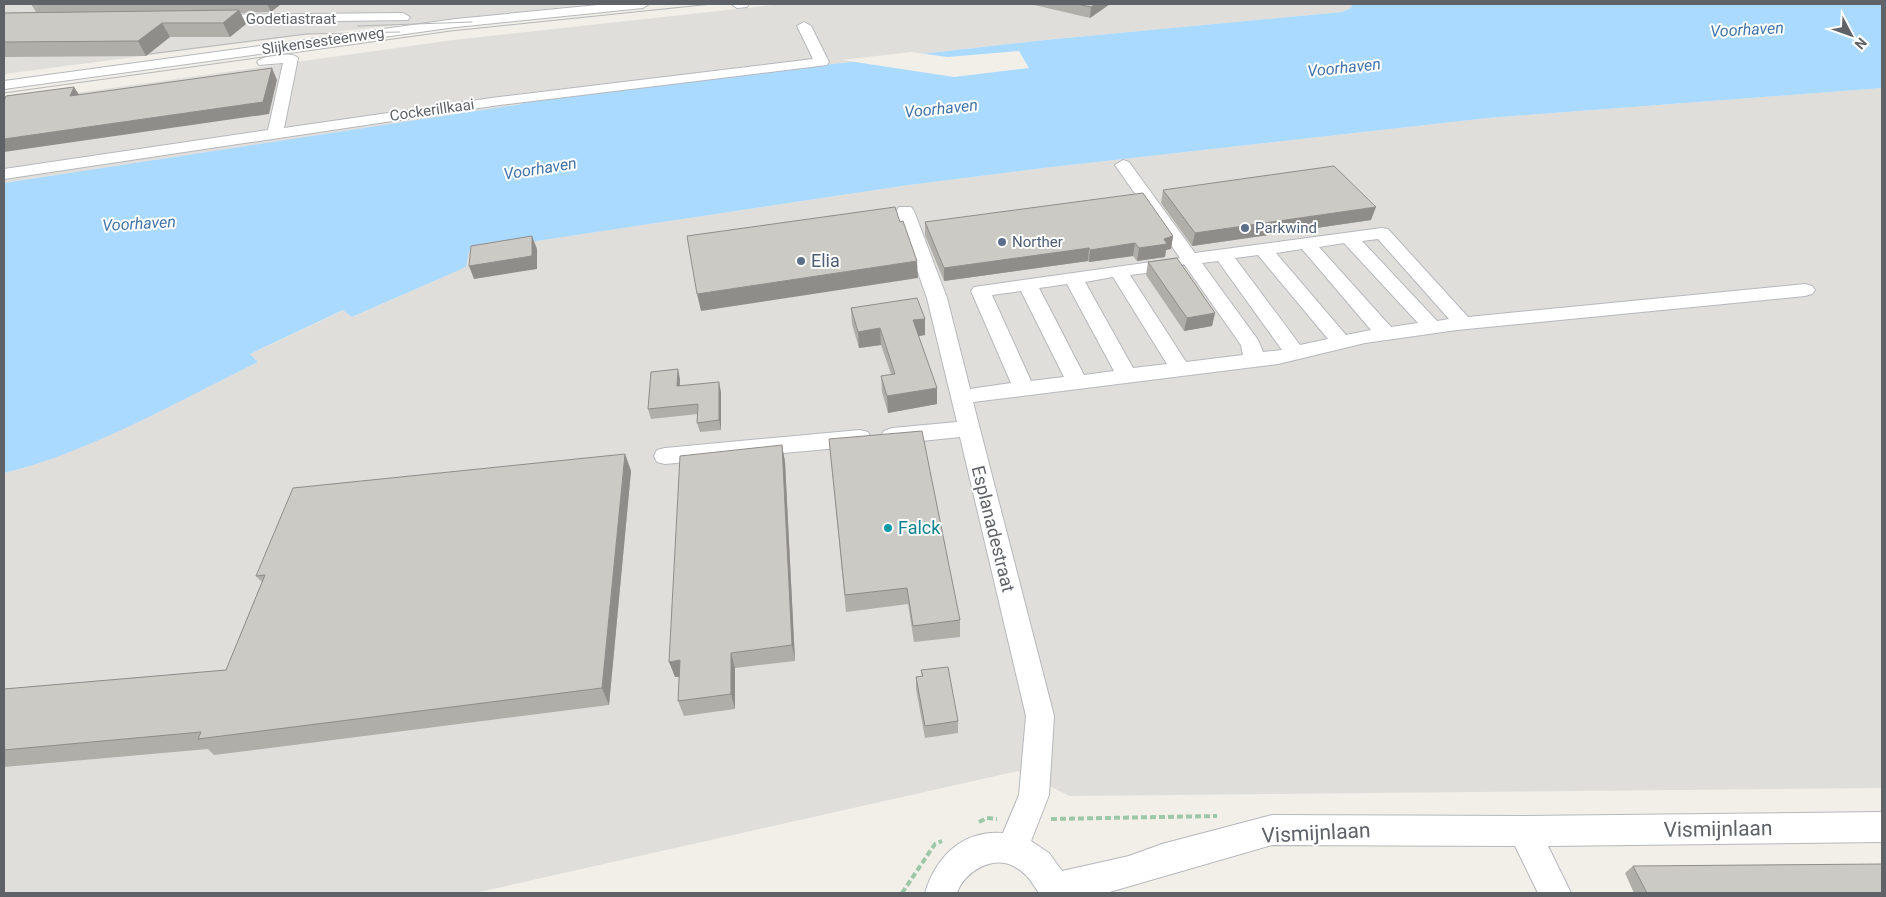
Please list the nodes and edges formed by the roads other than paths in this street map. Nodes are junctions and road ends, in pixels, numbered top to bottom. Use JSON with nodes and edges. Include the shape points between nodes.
{"nodes":[{"id":1,"x":643,"y":4,"type":"edge"},
{"id":2,"x":738,"y":4,"type":"edge"},
{"id":3,"x":743,"y":4,"type":"edge"},
{"id":4,"x":203,"y":19,"type":"edge"},
{"id":5,"x":468,"y":21,"type":"junction"},
{"id":6,"x":804,"y":26,"type":"dead end"},
{"id":7,"x":4,"y":85,"type":"edge"},
{"id":8,"x":4,"y":98,"type":"edge"},
{"id":9,"x":276,"y":134,"type":"junction"},
{"id":10,"x":1124,"y":165,"type":"dead end"},
{"id":11,"x":4,"y":174,"type":"edge"},
{"id":12,"x":904,"y":211,"type":"dead end"},
{"id":13,"x":1348,"y":238,"type":"junction"},
{"id":14,"x":1306,"y":243,"type":"junction"},
{"id":15,"x":1263,"y":249,"type":"junction"},
{"id":16,"x":1223,"y":255,"type":"junction"},
{"id":17,"x":1190,"y":260,"type":"junction"},
{"id":18,"x":1118,"y":271,"type":"junction"},
{"id":19,"x":1073,"y":278,"type":"junction"},
{"id":20,"x":1027,"y":284,"type":"junction"},
{"id":21,"x":1805,"y":290,"type":"dead end"},
{"id":22,"x":1464,"y":324,"type":"junction"},
{"id":23,"x":1433,"y":328,"type":"junction"},
{"id":24,"x":1386,"y":334,"type":"junction"},
{"id":25,"x":1341,"y":342,"type":"junction"},
{"id":26,"x":1295,"y":353,"type":"junction"},
{"id":27,"x":1256,"y":360,"type":"junction"},
{"id":28,"x":1180,"y":369,"type":"junction"},
{"id":29,"x":1127,"y":376,"type":"junction"},
{"id":30,"x":1077,"y":382,"type":"junction"},
{"id":31,"x":1024,"y":389,"type":"junction"},
{"id":32,"x":960,"y":397,"type":"junction"},
{"id":33,"x":968,"y":429,"type":"junction"},
{"id":34,"x":665,"y":456,"type":"dead end"},
{"id":35,"x":1882,"y":827,"type":"edge"},
{"id":36,"x":1524,"y":831,"type":"junction"},
{"id":37,"x":1012,"y":849,"type":"junction"},
{"id":38,"x":1055,"y":891,"type":"edge"},
{"id":39,"x":941,"y":893,"type":"edge"},
{"id":40,"x":1555,"y":893,"type":"edge"}],
"edges":[{"from":1,"to":5,"type":"street","name":"Slijkensesteenweg"},
{"from":2,"to":3,"type":"street"},
{"from":4,"to":5,"type":"street","name":"Godetiastraat","via":[[380,18],[459,10]]},
{"from":5,"to":7,"type":"street","name":"Slijkensesteenweg"},
{"from":6,"to":9,"type":"street","name":"Cockerillkaai","via":[[822,62],[508,100]]},
{"from":8,"to":9,"type":"street","via":[[291,58]]},
{"from":9,"to":11,"type":"street","name":"Cockerillkaai"},
{"from":10,"to":17,"type":"street"},
{"from":12,"to":32,"type":"street","name":"Esplanadestraat","via":[[937,298]]},
{"from":13,"to":14,"type":"street"},
{"from":13,"to":22,"type":"street","via":[[1382,233]]},
{"from":13,"to":23,"type":"street"},
{"from":14,"to":15,"type":"street"},
{"from":14,"to":24,"type":"street"},
{"from":15,"to":16,"type":"street"},
{"from":15,"to":25,"type":"street"},
{"from":16,"to":17,"type":"street"},
{"from":16,"to":26,"type":"street"},
{"from":17,"to":18,"type":"street"},
{"from":17,"to":27,"type":"street","via":[[1251,346]]},
{"from":18,"to":19,"type":"street"},
{"from":18,"to":28,"type":"street"},
{"from":19,"to":20,"type":"street"},
{"from":19,"to":29,"type":"street"},
{"from":20,"to":30,"type":"street"},
{"from":20,"to":31,"type":"street","via":[[981,291]]},
{"from":21,"to":22,"type":"street"},
{"from":22,"to":23,"type":"street"},
{"from":23,"to":24,"type":"street"},
{"from":24,"to":25,"type":"street"},
{"from":25,"to":26,"type":"street"},
{"from":26,"to":27,"type":"street"},
{"from":27,"to":28,"type":"street"},
{"from":28,"to":29,"type":"street"},
{"from":29,"to":30,"type":"street"},
{"from":30,"to":31,"type":"street"},
{"from":31,"to":32,"type":"street"},
{"from":32,"to":33,"type":"street","name":"Esplanadestraat"},
{"from":33,"to":34,"type":"street"},
{"from":33,"to":37,"type":"street","name":"Esplanadestraat","via":[[1040,716],[1034,795]]},
{"from":35,"to":36,"type":"street","name":"Vismijnlaan"},
{"from":36,"to":38,"type":"street","name":"Vismijnlaan","via":[[1272,830]]},
{"from":36,"to":40,"type":"street"},
{"from":37,"to":38,"type":"street","via":[[1038,864]]},
{"from":37,"to":39,"type":"street","via":[[985,848],[960,860],[943,882]]}]}
